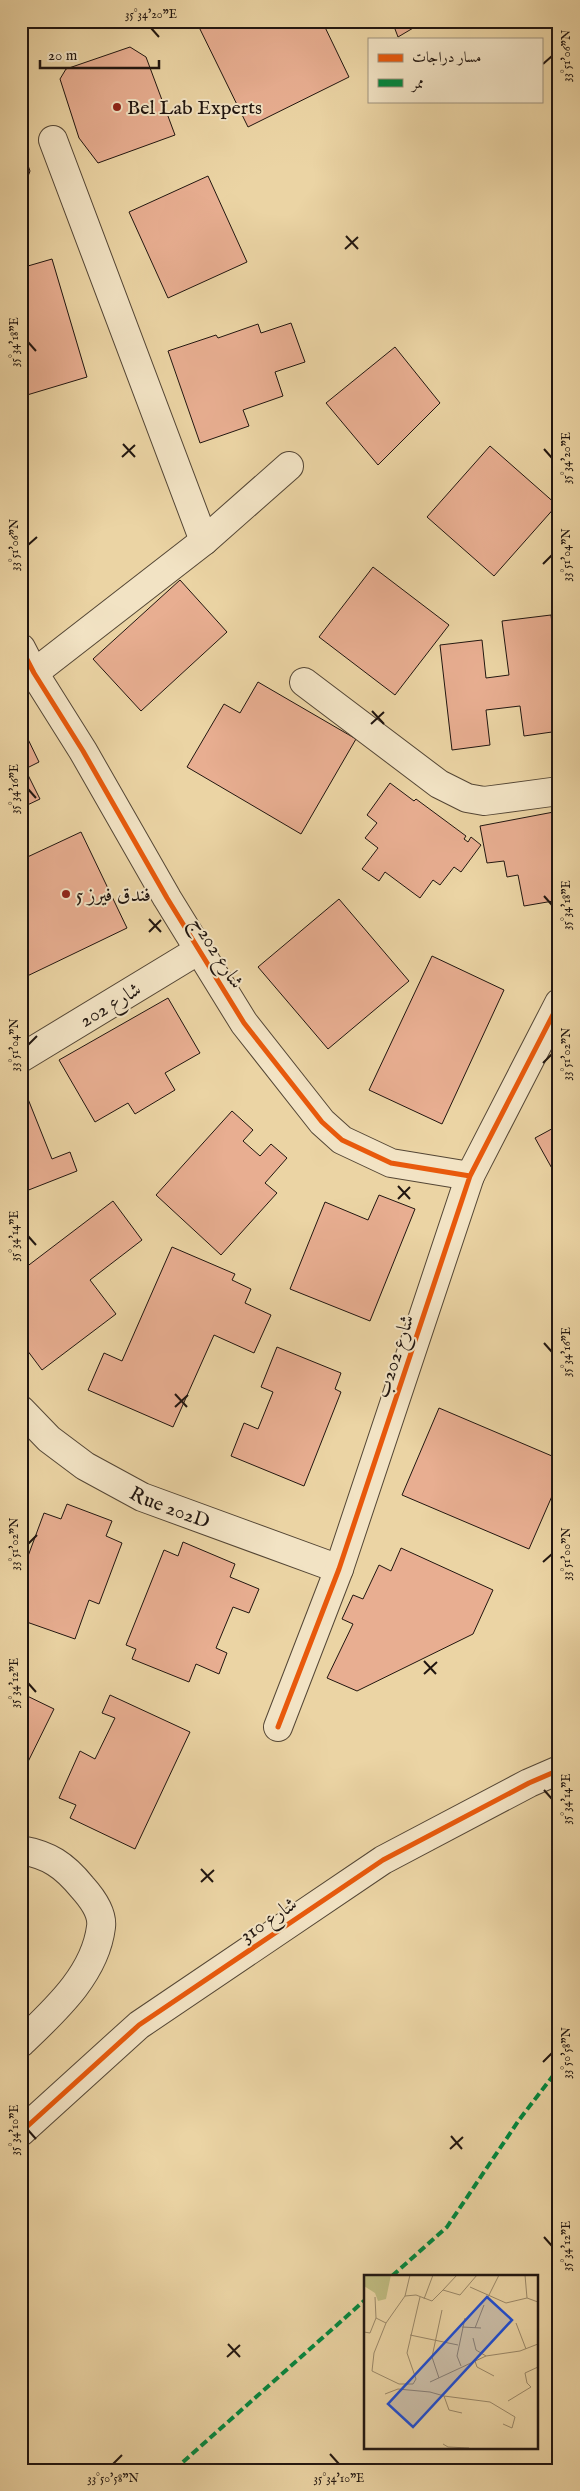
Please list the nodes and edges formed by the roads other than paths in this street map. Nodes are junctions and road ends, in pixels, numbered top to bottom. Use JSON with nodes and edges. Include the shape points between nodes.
{"nodes":[{"id":1,"x":52,"y":140,"type":"dead end"},
{"id":2,"x":290,"y":466,"type":"dead end"},
{"id":3,"x":204,"y":541,"type":"junction"},
{"id":4,"x":21,"y":648,"type":"edge"},
{"id":5,"x":34,"y":673,"type":"junction"},
{"id":6,"x":304,"y":682,"type":"dead end"},
{"id":7,"x":559,"y":791,"type":"edge"},
{"id":8,"x":199,"y":950,"type":"junction"},
{"id":9,"x":559,"y":1003,"type":"edge"},
{"id":10,"x":21,"y":1058,"type":"edge"},
{"id":11,"x":470,"y":1176,"type":"junction"},
{"id":12,"x":21,"y":1410,"type":"edge"},
{"id":13,"x":338,"y":1569,"type":"junction"},
{"id":14,"x":278,"y":1727,"type":"dead end"},
{"id":15,"x":559,"y":1770,"type":"edge"},
{"id":16,"x":21,"y":1850,"type":"edge"},
{"id":17,"x":21,"y":2043,"type":"edge"},
{"id":18,"x":21,"y":2132,"type":"edge"}],
"edges":[{"from":1,"to":3,"type":"street"},
{"from":2,"to":3,"type":"street"},
{"from":3,"to":5,"type":"street"},
{"from":4,"to":5,"type":"street","name":"شارع 202ج"},
{"from":5,"to":8,"type":"street","name":"شارع 202ج"},
{"from":6,"to":7,"type":"street","via":[[439,784],[467,798],[484,801]]},
{"from":8,"to":10,"type":"street","name":"شارع 202"},
{"from":8,"to":11,"type":"street","name":"شارع 202ج","via":[[244,1023],[322,1122],[342,1140],[391,1163]]},
{"from":9,"to":11,"type":"street","name":"شارع 202ب"},
{"from":11,"to":13,"type":"street","name":"شارع 202ب"},
{"from":12,"to":13,"type":"street","name":"Rue 202D","via":[[49,1439],[85,1466],[142,1497]]},
{"from":13,"to":14,"type":"street","name":"شارع 202ب"},
{"from":15,"to":18,"type":"street","name":"شارع 310","via":[[383,1860],[139,2025]]},
{"from":16,"to":17,"type":"street","via":[[38,1853],[66,1867],[94,1901],[101,1926],[91,1958],[77,1984]]}]}
